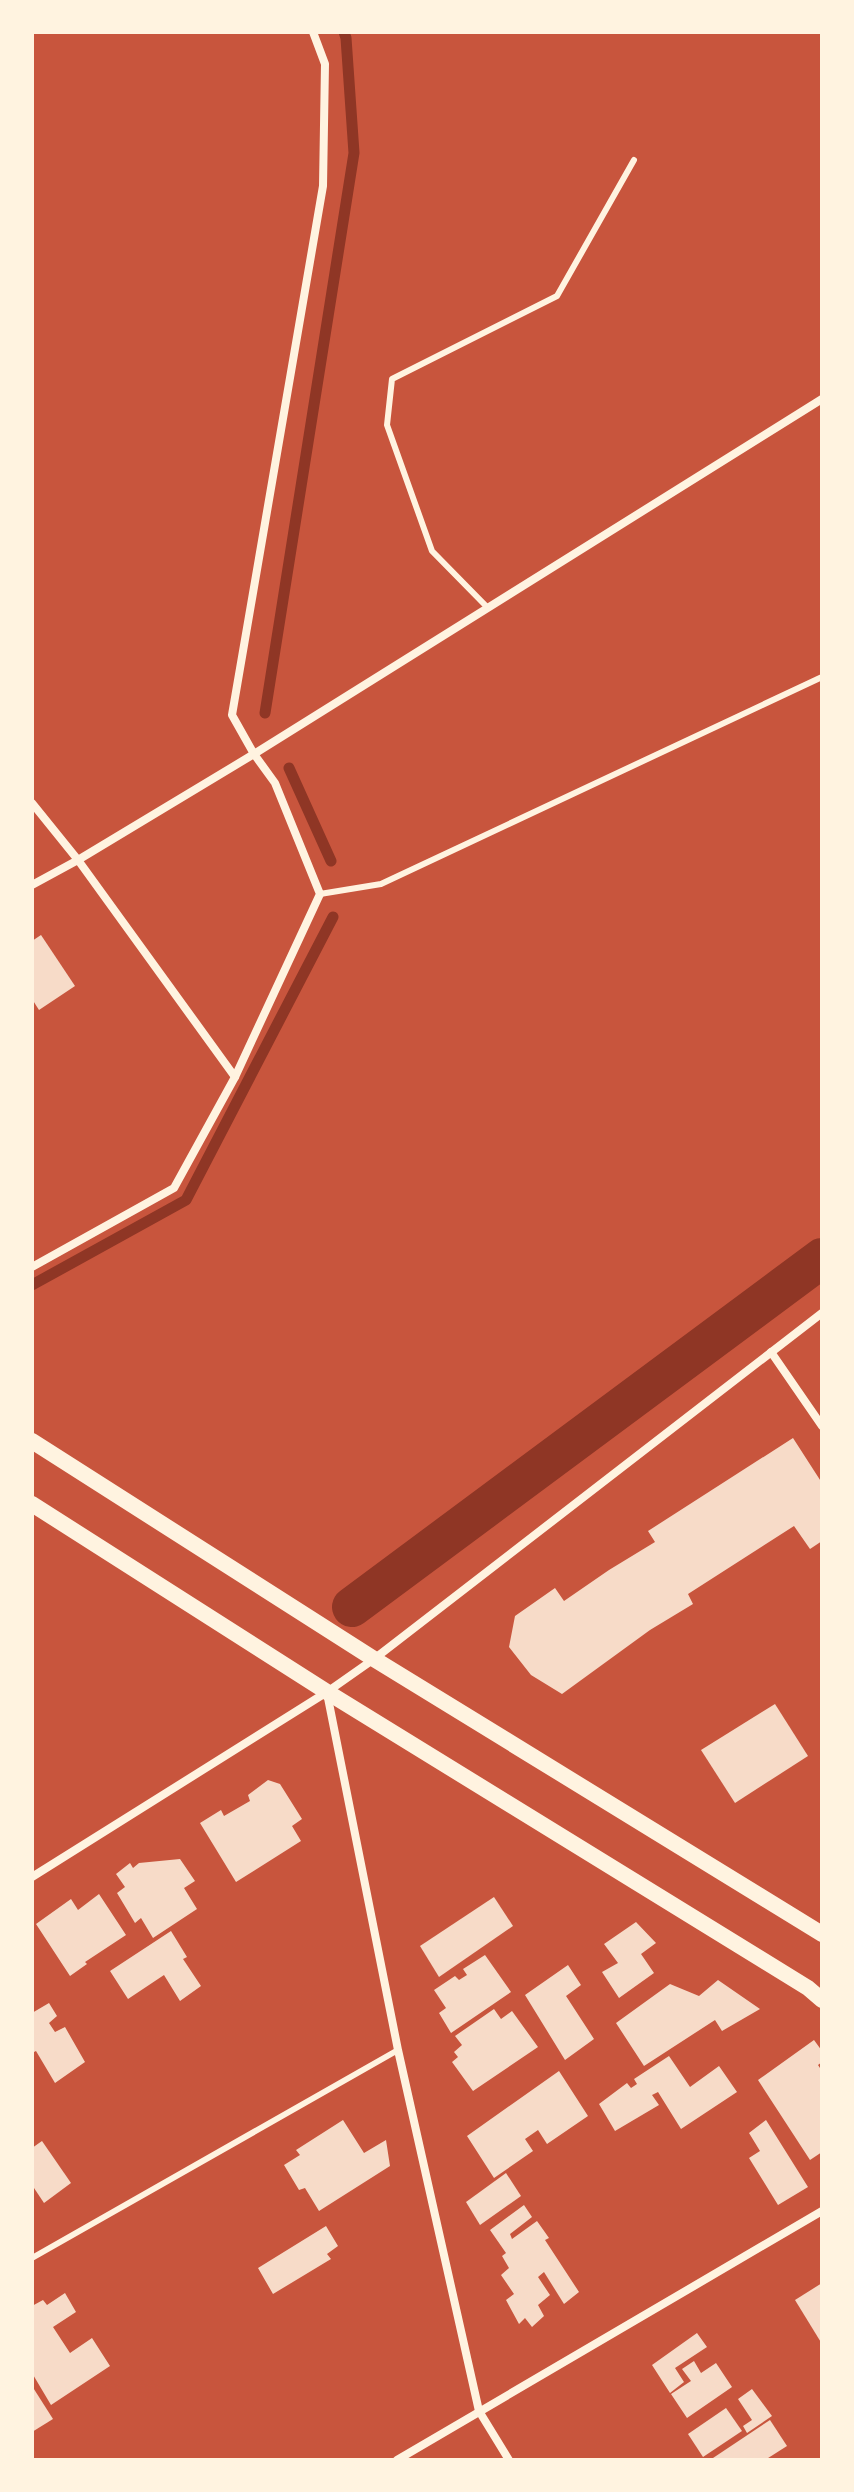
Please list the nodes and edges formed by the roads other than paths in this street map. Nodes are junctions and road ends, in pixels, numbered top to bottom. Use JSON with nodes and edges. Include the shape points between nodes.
{"nodes":[{"id":1,"x":313,"y":32,"type":"edge"},
{"id":2,"x":634,"y":160,"type":"dead end"},
{"id":3,"x":822,"y":399,"type":"edge"},
{"id":4,"x":488,"y":608,"type":"junction"},
{"id":5,"x":822,"y":677,"type":"edge"},
{"id":6,"x":254,"y":754,"type":"junction"},
{"id":7,"x":32,"y":803,"type":"edge"},
{"id":8,"x":78,"y":860,"type":"junction"},
{"id":9,"x":32,"y":885,"type":"edge"},
{"id":10,"x":320,"y":894,"type":"junction"},
{"id":11,"x":235,"y":1077,"type":"junction"},
{"id":12,"x":32,"y":1267,"type":"edge"},
{"id":13,"x":822,"y":1313,"type":"edge"},
{"id":14,"x":771,"y":1352,"type":"junction"},
{"id":15,"x":822,"y":1426,"type":"edge"},
{"id":16,"x":32,"y":1441,"type":"edge"},
{"id":17,"x":32,"y":1504,"type":"edge"},
{"id":18,"x":374,"y":1659,"type":"junction"},
{"id":19,"x":327,"y":1692,"type":"junction"},
{"id":20,"x":32,"y":1877,"type":"edge"},
{"id":21,"x":822,"y":1934,"type":"edge"},
{"id":22,"x":822,"y":2000,"type":"edge"},
{"id":23,"x":398,"y":2050,"type":"junction"},
{"id":24,"x":822,"y":2211,"type":"edge"},
{"id":25,"x":32,"y":2258,"type":"edge"},
{"id":26,"x":479,"y":2411,"type":"junction"},
{"id":27,"x":397,"y":2460,"type":"edge"},
{"id":28,"x":509,"y":2460,"type":"edge"}],
"edges":[{"from":1,"to":6,"type":"street","via":[[325,64],[323,186],[232,715]]},
{"from":2,"to":4,"type":"lane","via":[[557,296],[392,379],[387,425],[432,551]]},
{"from":3,"to":4,"type":"street"},
{"from":4,"to":6,"type":"street"},
{"from":5,"to":10,"type":"lane","via":[[381,884]]},
{"from":6,"to":8,"type":"street"},
{"from":6,"to":10,"type":"street","via":[[275,783]]},
{"from":7,"to":8,"type":"street"},
{"from":8,"to":9,"type":"street"},
{"from":8,"to":11,"type":"street"},
{"from":10,"to":11,"type":"street"},
{"from":11,"to":12,"type":"street","via":[[174,1188]]},
{"from":13,"to":14,"type":"street"},
{"from":14,"to":15,"type":"street"},
{"from":14,"to":18,"type":"street"},
{"from":16,"to":18,"type":"main road"},
{"from":17,"to":19,"type":"main road"},
{"from":18,"to":19,"type":"street"},
{"from":18,"to":21,"type":"main road"},
{"from":19,"to":20,"type":"street"},
{"from":19,"to":22,"type":"main road"},
{"from":19,"to":23,"type":"street"},
{"from":23,"to":25,"type":"lane"},
{"from":23,"to":26,"type":"street"},
{"from":24,"to":26,"type":"street"},
{"from":26,"to":27,"type":"street"},
{"from":26,"to":28,"type":"street"}]}
